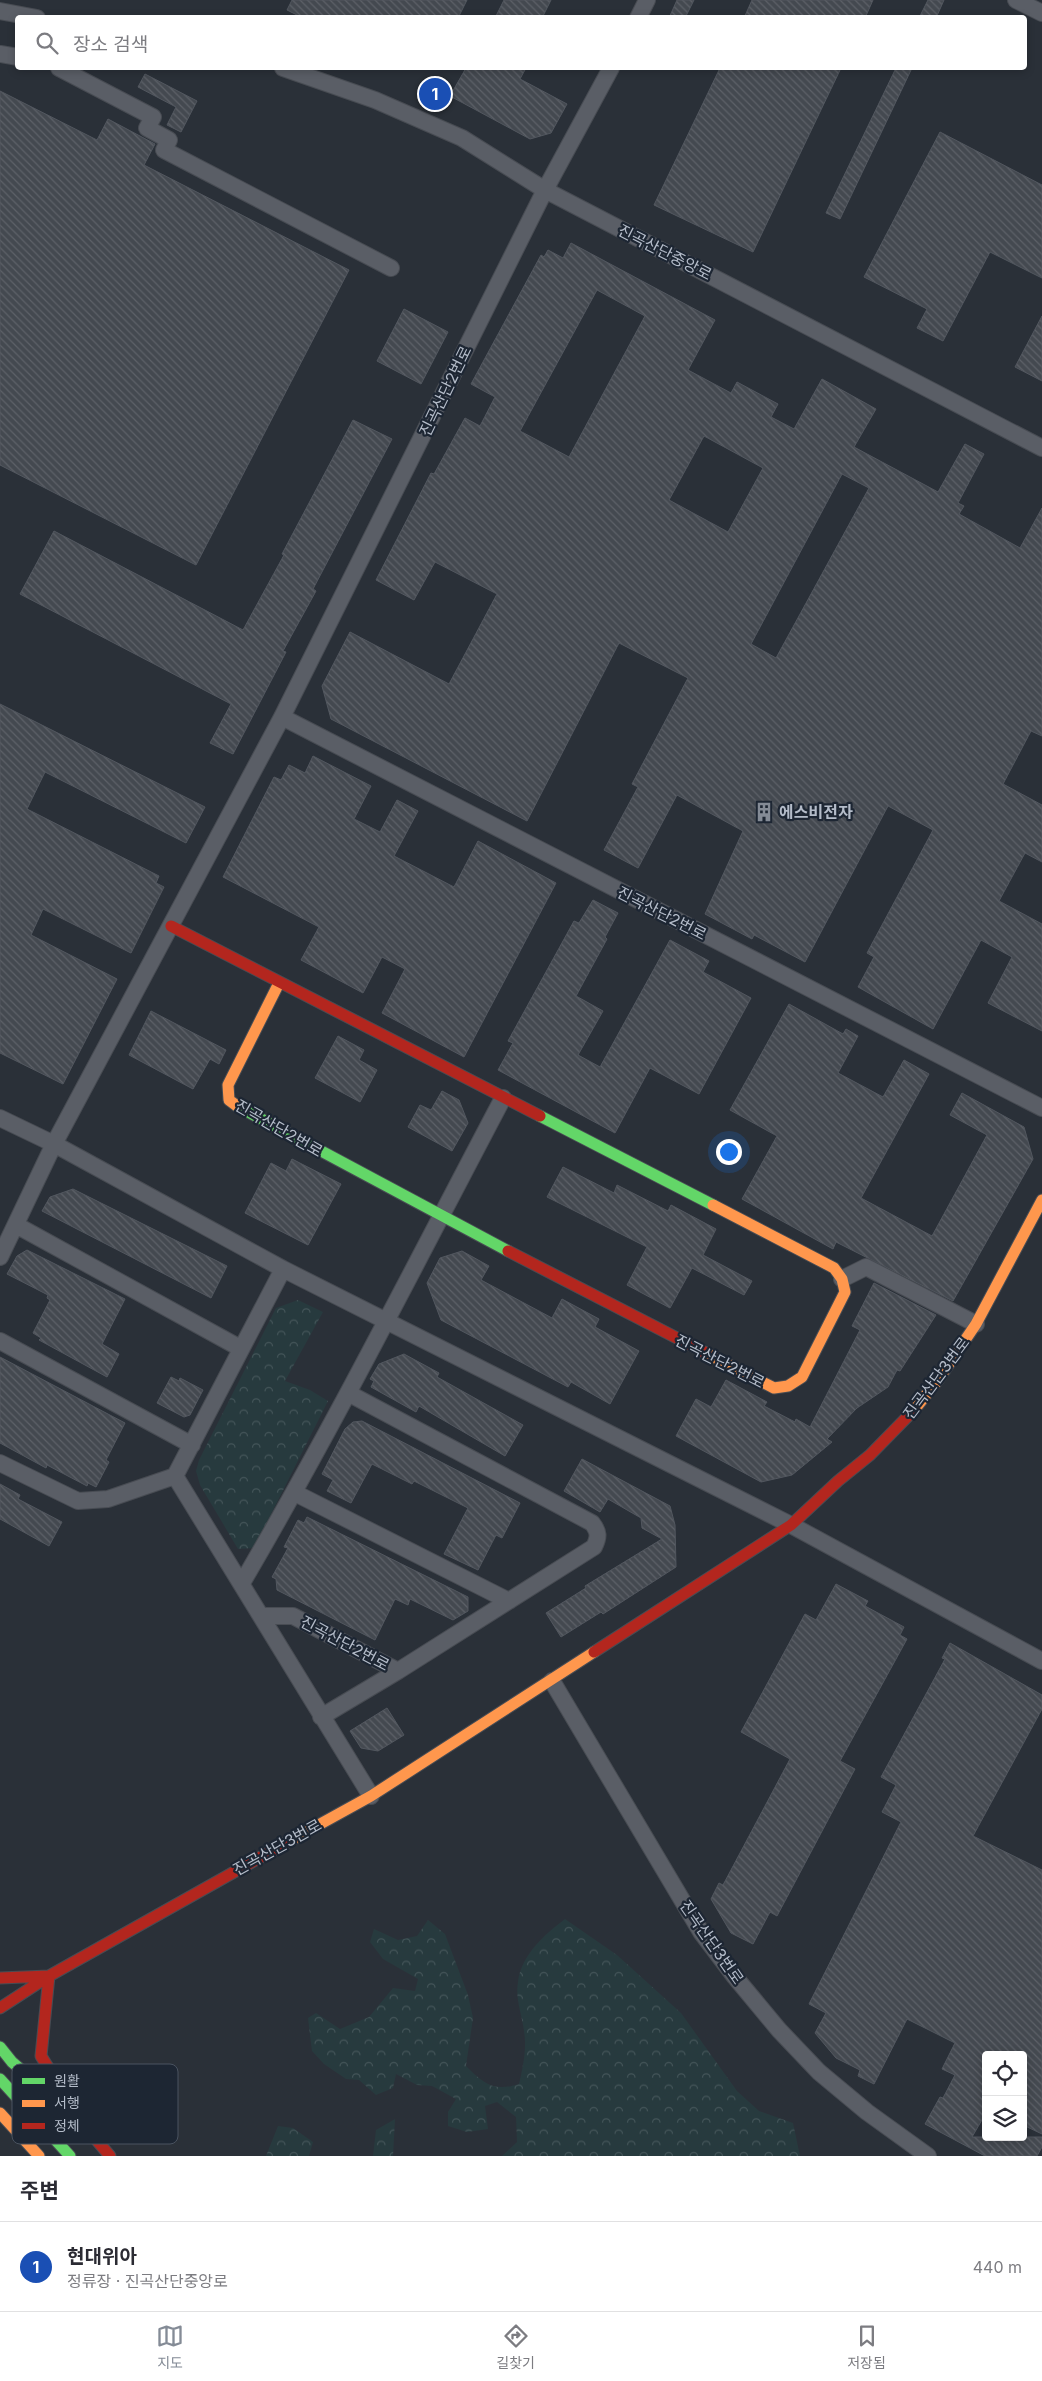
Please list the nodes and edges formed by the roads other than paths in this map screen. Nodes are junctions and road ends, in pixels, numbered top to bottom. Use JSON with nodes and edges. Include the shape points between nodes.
{"nodes":[{"id":1,"x":647,"y":0,"type":"edge"},
{"id":2,"x":1016,"y":0,"type":"edge"},
{"id":3,"x":0,"y":11,"type":"edge"},
{"id":4,"x":1042,"y":13,"type":"edge"},
{"id":5,"x":21,"y":15,"type":"edge"},
{"id":6,"x":640,"y":15,"type":"edge"},
{"id":7,"x":0,"y":54,"type":"edge"},
{"id":8,"x":15,"y":56,"type":"edge"},
{"id":9,"x":63,"y":70,"type":"edge"},
{"id":10,"x":289,"y":70,"type":"edge"},
{"id":11,"x":610,"y":70,"type":"edge"},
{"id":12,"x":545,"y":190,"type":"junction"},
{"id":13,"x":391,"y":268,"type":"dead end"},
{"id":14,"x":1042,"y":448,"type":"edge"},
{"id":15,"x":282,"y":717,"type":"junction"},
{"id":16,"x":171,"y":926,"type":"junction"},
{"id":17,"x":279,"y":983,"type":"junction"},
{"id":18,"x":503,"y":1098,"type":"junction"},
{"id":19,"x":1042,"y":1108,"type":"edge"},
{"id":20,"x":0,"y":1118,"type":"edge"},
{"id":21,"x":54,"y":1144,"type":"junction"},
{"id":22,"x":1042,"y":1200,"type":"edge"},
{"id":23,"x":441,"y":1217,"type":"junction"},
{"id":24,"x":16,"y":1225,"type":"junction"},
{"id":25,"x":0,"y":1257,"type":"edge"},
{"id":26,"x":283,"y":1269,"type":"junction"},
{"id":27,"x":842,"y":1280,"type":"junction"},
{"id":28,"x":389,"y":1320,"type":"junction"},
{"id":29,"x":976,"y":1324,"type":"junction"},
{"id":30,"x":0,"y":1341,"type":"edge"},
{"id":31,"x":240,"y":1348,"type":"junction"},
{"id":32,"x":348,"y":1392,"type":"junction"},
{"id":33,"x":192,"y":1445,"type":"junction"},
{"id":34,"x":0,"y":1463,"type":"edge"},
{"id":35,"x":175,"y":1476,"type":"junction"},
{"id":36,"x":295,"y":1493,"type":"junction"},
{"id":37,"x":791,"y":1525,"type":"junction"},
{"id":38,"x":242,"y":1583,"type":"junction"},
{"id":39,"x":508,"y":1601,"type":"junction"},
{"id":40,"x":262,"y":1616,"type":"junction"},
{"id":41,"x":1042,"y":1661,"type":"edge"},
{"id":42,"x":398,"y":1671,"type":"junction"},
{"id":43,"x":552,"y":1681,"type":"junction"},
{"id":44,"x":322,"y":1717,"type":"junction"},
{"id":45,"x":371,"y":1796,"type":"junction"},
{"id":46,"x":49,"y":1976,"type":"junction"},
{"id":47,"x":0,"y":1978,"type":"edge"},
{"id":48,"x":0,"y":2008,"type":"edge"},
{"id":49,"x":0,"y":2047,"type":"edge"},
{"id":50,"x":14,"y":2064,"type":"edge"},
{"id":51,"x":46,"y":2064,"type":"edge"},
{"id":52,"x":0,"y":2079,"type":"edge"},
{"id":53,"x":12,"y":2092,"type":"edge"},
{"id":54,"x":0,"y":2113,"type":"edge"},
{"id":55,"x":12,"y":2126,"type":"edge"},
{"id":56,"x":28,"y":2144,"type":"edge"},
{"id":57,"x":100,"y":2144,"type":"edge"},
{"id":58,"x":39,"y":2156,"type":"edge"},
{"id":59,"x":110,"y":2156,"type":"edge"},
{"id":60,"x":928,"y":2156,"type":"edge"}],
"edges":[{"from":1,"to":6,"type":"street"},
{"from":2,"to":4,"type":"street"},
{"from":3,"to":5,"type":"street"},
{"from":7,"to":8,"type":"street"},
{"from":9,"to":13,"type":"street","via":[[153,117],[147,128],[169,140],[164,150]]},
{"from":10,"to":12,"type":"street","name":"진곡산단중앙로","via":[[376,100],[462,138]]},
{"from":11,"to":12,"type":"street","name":"진곡산단2번로"},
{"from":12,"to":14,"type":"street","name":"진곡산단중앙로"},
{"from":12,"to":15,"type":"street","name":"진곡산단2번로"},
{"from":15,"to":16,"type":"street","name":"진곡산단2번로"},
{"from":15,"to":19,"type":"street","name":"진곡산단2번로"},
{"from":16,"to":17,"type":"main road"},
{"from":16,"to":21,"type":"street","name":"진곡산단2번로"},
{"from":17,"to":18,"type":"main road"},
{"from":17,"to":23,"type":"main road","name":"진곡산단2번로","via":[[228,1085],[230,1100],[239,1108]]},
{"from":18,"to":23,"type":"street"},
{"from":18,"to":27,"type":"main road","via":[[834,1268]]},
{"from":20,"to":21,"type":"street"},
{"from":21,"to":24,"type":"street","name":"진곡산단2번로"},
{"from":21,"to":26,"type":"street"},
{"from":22,"to":29,"type":"main road","name":"진곡산단3번로"},
{"from":23,"to":27,"type":"main road","name":"진곡산단2번로","via":[[774,1388],[788,1386],[802,1378],[845,1292]]},
{"from":23,"to":28,"type":"street"},
{"from":24,"to":25,"type":"street","name":"진곡산단2번로"},
{"from":24,"to":31,"type":"street"},
{"from":26,"to":28,"type":"street"},
{"from":26,"to":31,"type":"street"},
{"from":27,"to":29,"type":"street","via":[[866,1267]]},
{"from":28,"to":32,"type":"street"},
{"from":28,"to":37,"type":"street"},
{"from":29,"to":37,"type":"main road","name":"진곡산단3번로","via":[[905,1421]]},
{"from":30,"to":33,"type":"street"},
{"from":31,"to":33,"type":"street"},
{"from":32,"to":36,"type":"street"},
{"from":32,"to":39,"type":"street","name":"진곡산단2번로","via":[[592,1523],[598,1531],[594,1547]]},
{"from":33,"to":35,"type":"street"},
{"from":34,"to":35,"type":"street","via":[[78,1501],[108,1499]]},
{"from":35,"to":38,"type":"street","name":"진곡산단2번로"},
{"from":36,"to":38,"type":"street"},
{"from":36,"to":39,"type":"street"},
{"from":37,"to":41,"type":"street"},
{"from":37,"to":43,"type":"main road","name":"진곡산단3번로"},
{"from":38,"to":40,"type":"street","name":"진곡산단2번로"},
{"from":39,"to":42,"type":"street","name":"진곡산단2번로"},
{"from":40,"to":42,"type":"street","name":"진곡산단2번로","via":[[294,1616]]},
{"from":40,"to":44,"type":"street","name":"진곡산단2번로"},
{"from":42,"to":44,"type":"street","name":"진곡산단2번로"},
{"from":43,"to":45,"type":"main road","name":"진곡산단3번로"},
{"from":43,"to":60,"type":"street","name":"진곡산단3번로","via":[[701,1932],[735,1976],[779,2030],[820,2072],[867,2112]]},
{"from":44,"to":45,"type":"street","name":"진곡산단2번로"},
{"from":45,"to":46,"type":"main road","name":"진곡산단3번로"},
{"from":46,"to":47,"type":"main road"},
{"from":46,"to":48,"type":"main road","name":"진곡산단3번로"},
{"from":46,"to":51,"type":"main road","via":[[41,2056]]},
{"from":49,"to":50,"type":"main road"},
{"from":52,"to":53,"type":"main road"},
{"from":54,"to":55,"type":"main road"},
{"from":56,"to":58,"type":"main road"},
{"from":57,"to":59,"type":"main road"}]}
